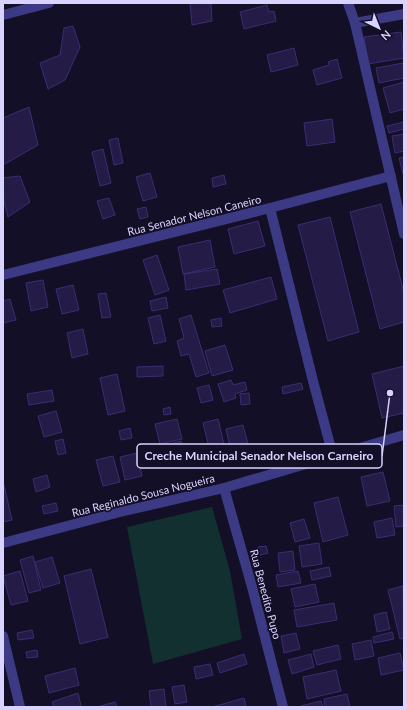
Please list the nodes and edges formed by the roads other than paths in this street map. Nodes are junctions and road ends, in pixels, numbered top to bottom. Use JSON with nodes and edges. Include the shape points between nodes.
{"nodes":[{"id":1,"x":49,"y":3,"type":"edge"},
{"id":2,"x":348,"y":3,"type":"edge"},
{"id":3,"x":404,"y":14,"type":"edge"},
{"id":4,"x":3,"y":15,"type":"edge"},
{"id":5,"x":355,"y":23,"type":"junction"},
{"id":6,"x":391,"y":176,"type":"junction"},
{"id":7,"x":270,"y":208,"type":"junction"},
{"id":8,"x":404,"y":234,"type":"edge"},
{"id":9,"x":3,"y":275,"type":"edge"},
{"id":10,"x":404,"y":435,"type":"edge"},
{"id":11,"x":333,"y":456,"type":"junction"},
{"id":12,"x":224,"y":488,"type":"junction"},
{"id":13,"x":3,"y":543,"type":"edge"},
{"id":14,"x":3,"y":636,"type":"edge"},
{"id":15,"x":20,"y":707,"type":"edge"},
{"id":16,"x":282,"y":707,"type":"edge"}],
"edges":[{"from":1,"to":4,"type":"street"},
{"from":2,"to":5,"type":"street"},
{"from":3,"to":5,"type":"street"},
{"from":5,"to":6,"type":"street"},
{"from":6,"to":7,"type":"street","name":"Rua Senador Nelson Caneiro"},
{"from":6,"to":8,"type":"street"},
{"from":7,"to":9,"type":"street","name":"Rua Senador Nelson Caneiro"},
{"from":7,"to":11,"type":"street"},
{"from":10,"to":11,"type":"street","name":"Rua Reginaldo Sousa Nogueira"},
{"from":11,"to":12,"type":"street","name":"Rua Reginaldo Sousa Nogueira"},
{"from":12,"to":13,"type":"street","name":"Rua Reginaldo Sousa Nogueira"},
{"from":12,"to":16,"type":"street","name":"Rua Benedito Pupo"},
{"from":14,"to":15,"type":"street"}]}
